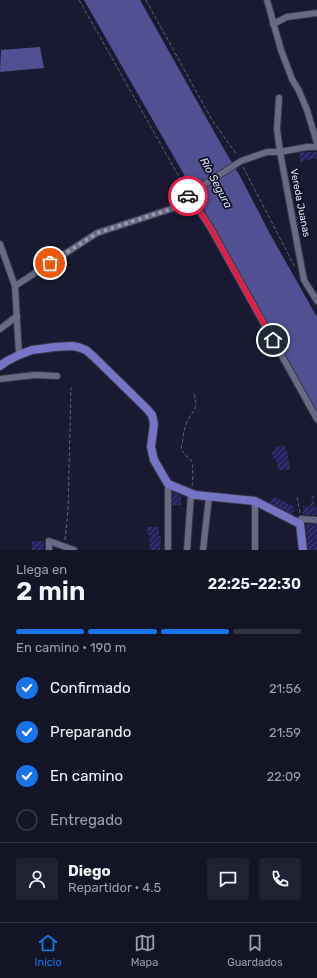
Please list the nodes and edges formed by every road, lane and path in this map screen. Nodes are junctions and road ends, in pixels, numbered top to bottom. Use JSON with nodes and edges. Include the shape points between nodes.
{"nodes":[{"id":1,"x":79,"y":0,"type":"edge"},
{"id":2,"x":146,"y":0,"type":"edge"},
{"id":3,"x":267,"y":0,"type":"edge"},
{"id":4,"x":317,"y":13,"type":"edge"},
{"id":5,"x":274,"y":24,"type":"junction"},
{"id":6,"x":279,"y":98,"type":"dead end"},
{"id":7,"x":317,"y":143,"type":"edge"},
{"id":8,"x":317,"y":147,"type":"edge"},
{"id":9,"x":280,"y":152,"type":"junction"},
{"id":10,"x":241,"y":161,"type":"junction"},
{"id":11,"x":190,"y":194,"type":"junction"},
{"id":12,"x":0,"y":244,"type":"edge"},
{"id":13,"x":2,"y":261,"type":"edge"},
{"id":14,"x":295,"y":267,"type":"dead end"},
{"id":15,"x":15,"y":286,"type":"junction"},
{"id":16,"x":317,"y":301,"type":"edge"},
{"id":17,"x":17,"y":316,"type":"junction"},
{"id":18,"x":0,"y":329,"type":"edge"},
{"id":19,"x":19,"y":355,"type":"junction"},
{"id":20,"x":0,"y":366,"type":"edge"},
{"id":21,"x":57,"y":376,"type":"dead end"},
{"id":22,"x":0,"y":379,"type":"edge"},
{"id":23,"x":70,"y":387,"type":"dead end"},
{"id":24,"x":194,"y":394,"type":"dead end"},
{"id":25,"x":317,"y":418,"type":"edge"},
{"id":26,"x":168,"y":484,"type":"junction"},
{"id":27,"x":191,"y":494,"type":"junction"},
{"id":28,"x":209,"y":496,"type":"junction"},
{"id":29,"x":297,"y":497,"type":"dead end"},
{"id":30,"x":255,"y":501,"type":"junction"},
{"id":31,"x":317,"y":520,"type":"edge"},
{"id":32,"x":300,"y":522,"type":"junction"},
{"id":33,"x":64,"y":546,"type":"junction"},
{"id":34,"x":49,"y":550,"type":"edge"},
{"id":35,"x":74,"y":550,"type":"edge"},
{"id":36,"x":168,"y":550,"type":"edge"},
{"id":37,"x":187,"y":550,"type":"edge"},
{"id":38,"x":203,"y":550,"type":"edge"},
{"id":39,"x":255,"y":550,"type":"edge"},
{"id":40,"x":302,"y":550,"type":"edge"}],
"edges":[{"from":1,"to":11,"type":"path"},
{"from":2,"to":10,"type":"path","via":[[212,120]]},
{"from":3,"to":5,"type":"street"},
{"from":4,"to":5,"type":"street","via":[[287,17]]},
{"from":5,"to":7,"type":"street","via":[[281,50],[307,110]]},
{"from":6,"to":9,"type":"street","name":"Vereda Juanas","via":[[277,129]]},
{"from":8,"to":9,"type":"street"},
{"from":9,"to":10,"type":"street","via":[[266,152]]},
{"from":9,"to":16,"type":"street","name":"Vereda Juanas","via":[[304,280]]},
{"from":10,"to":11,"type":"street"},
{"from":10,"to":14,"type":"path"},
{"from":11,"to":15,"type":"street","via":[[180,206],[97,233]]},
{"from":11,"to":25,"type":"street"},
{"from":12,"to":13,"type":"street"},
{"from":13,"to":15,"type":"street"},
{"from":15,"to":17,"type":"street"},
{"from":17,"to":18,"type":"street"},
{"from":17,"to":19,"type":"street"},
{"from":19,"to":20,"type":"main road"},
{"from":19,"to":26,"type":"main road","via":[[32,350],[72,346],[86,350],[152,415],[154,424],[151,447],[154,460]]},
{"from":21,"to":22,"type":"street","via":[[35,375]]},
{"from":23,"to":33,"type":"path","via":[[68,511]]},
{"from":24,"to":27,"type":"path","via":[[197,407],[187,423],[181,449],[192,461]]},
{"from":26,"to":27,"type":"main road"},
{"from":26,"to":36,"type":"street"},
{"from":27,"to":28,"type":"main road"},
{"from":27,"to":37,"type":"street"},
{"from":28,"to":30,"type":"main road"},
{"from":28,"to":38,"type":"street"},
{"from":29,"to":32,"type":"path"},
{"from":30,"to":32,"type":"main road"},
{"from":30,"to":39,"type":"street"},
{"from":31,"to":32,"type":"street"},
{"from":32,"to":40,"type":"main road"},
{"from":33,"to":34,"type":"street","via":[[50,541]]},
{"from":33,"to":35,"type":"street"}]}
